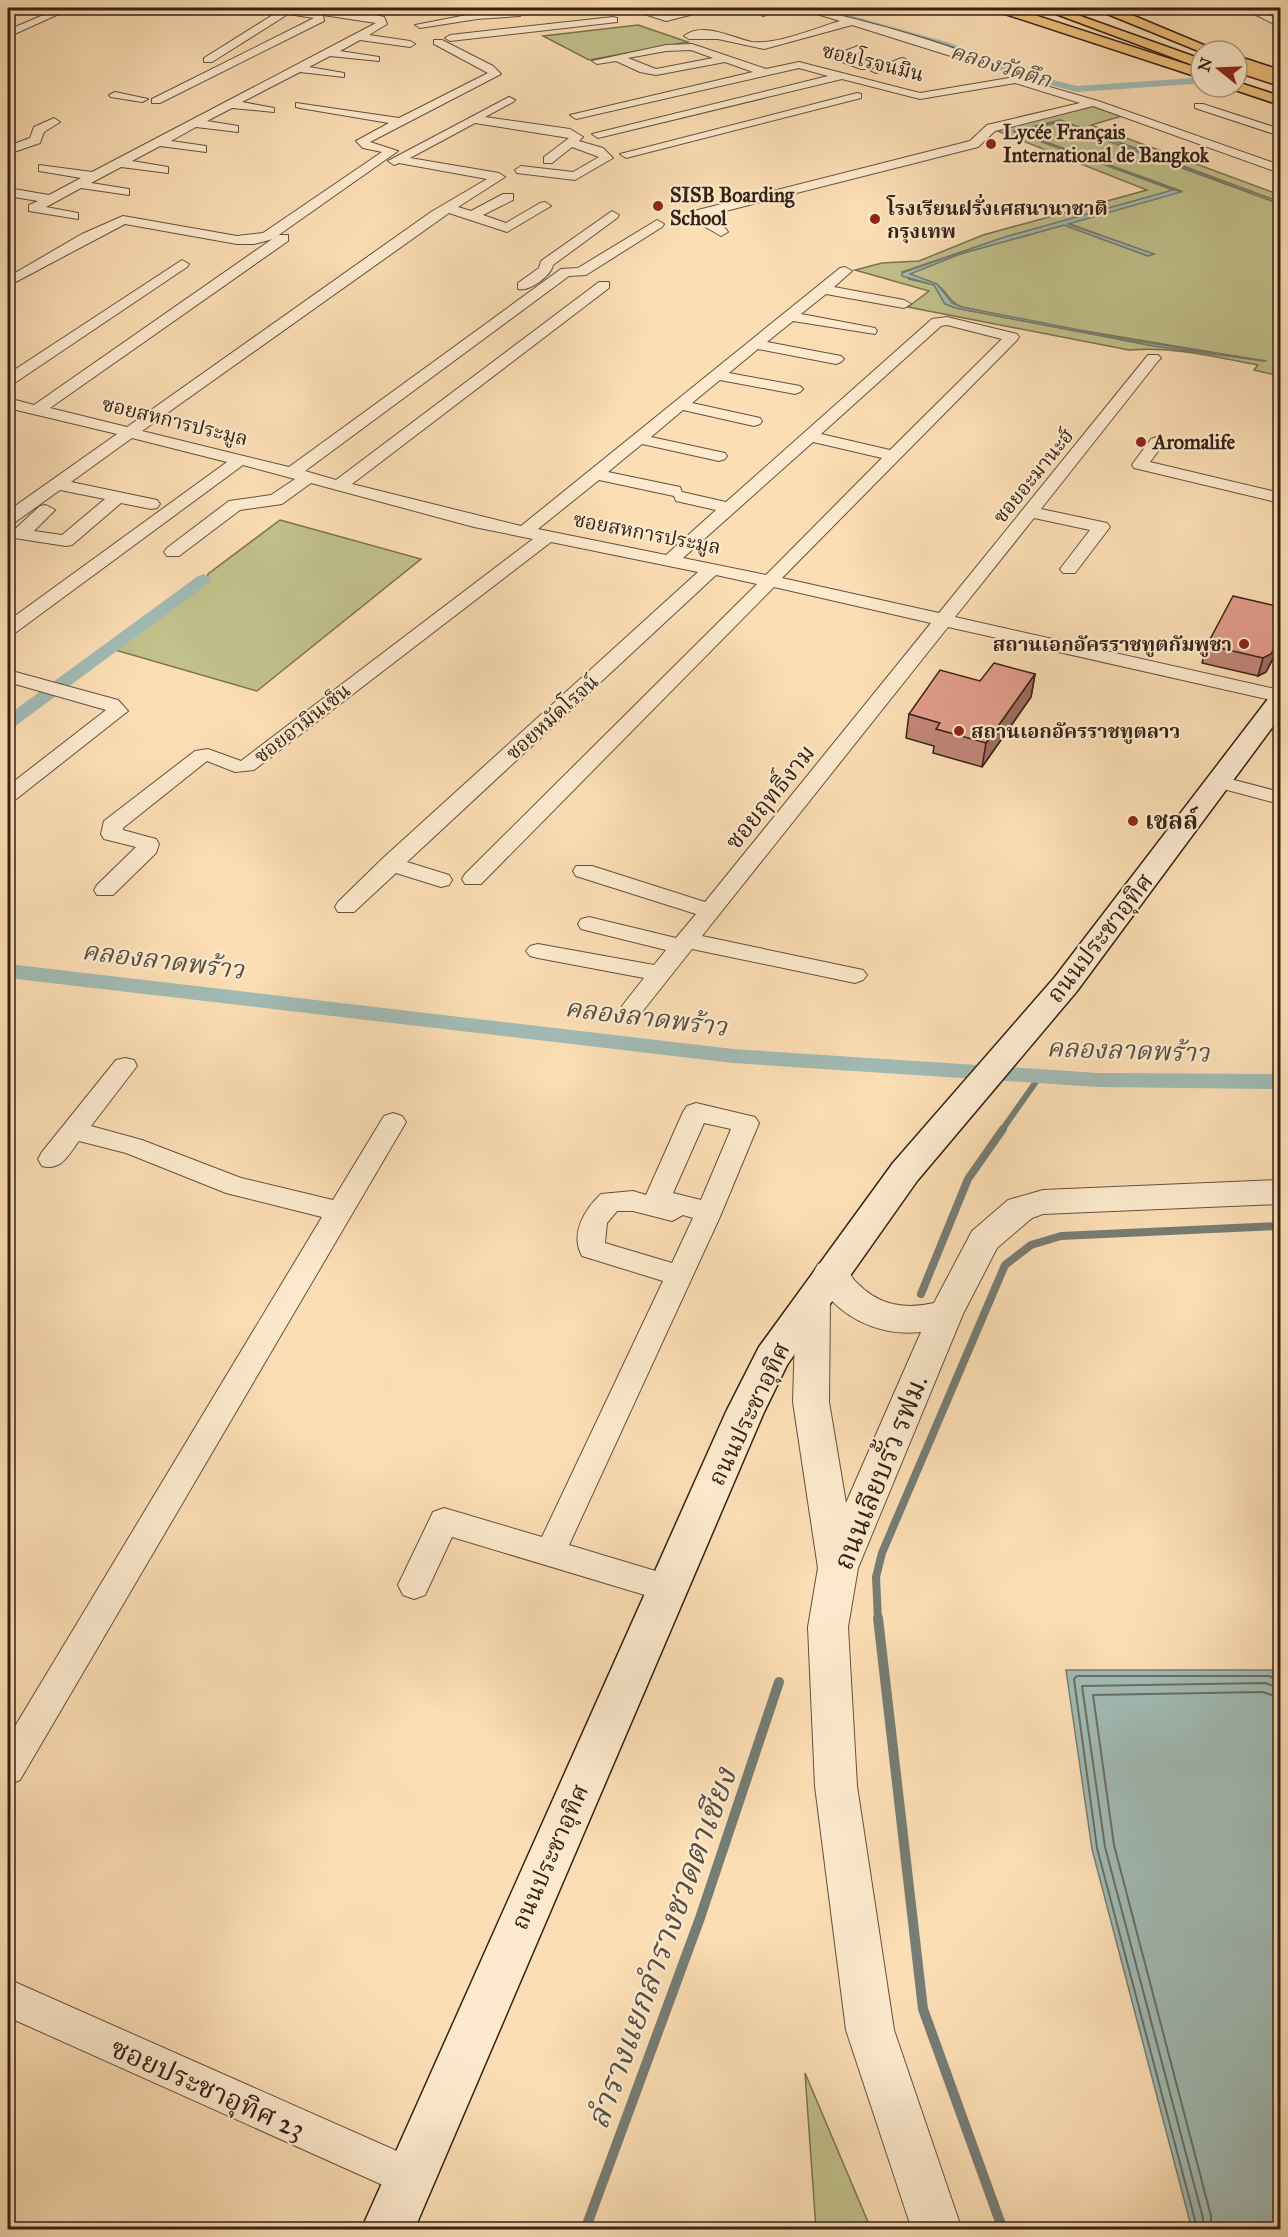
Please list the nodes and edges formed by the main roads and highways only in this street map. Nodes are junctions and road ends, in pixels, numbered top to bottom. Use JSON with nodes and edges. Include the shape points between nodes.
{"nodes":[{"id":1,"x":1001,"y":8,"type":"edge"},
{"id":2,"x":1029,"y":8,"type":"edge"},
{"id":3,"x":1047,"y":8,"type":"edge"},
{"id":4,"x":1087,"y":8,"type":"edge"},
{"id":5,"x":1105,"y":8,"type":"edge"},
{"id":6,"x":1088,"y":23,"type":"junction"},
{"id":7,"x":1189,"y":42,"type":"edge"},
{"id":8,"x":1189,"y":49,"type":"edge"},
{"id":9,"x":1189,"y":60,"type":"edge"},
{"id":10,"x":1249,"y":64,"type":"edge"},
{"id":11,"x":1189,"y":70,"type":"edge"},
{"id":12,"x":1249,"y":71,"type":"edge"},
{"id":13,"x":1281,"y":75,"type":"edge"},
{"id":14,"x":1249,"y":81,"type":"edge"},
{"id":15,"x":1281,"y":82,"type":"edge"},
{"id":16,"x":1249,"y":91,"type":"edge"},
{"id":17,"x":1281,"y":92,"type":"edge"},
{"id":18,"x":1281,"y":101,"type":"edge"},
{"id":19,"x":1281,"y":698,"type":"edge"},
{"id":20,"x":387,"y":2229,"type":"edge"}],
"edges":[{"from":1,"to":11,"type":"main road"},
{"from":2,"to":6,"type":"main road"},
{"from":3,"to":6,"type":"main road"},
{"from":4,"to":8,"type":"main road"},
{"from":5,"to":7,"type":"main road"},
{"from":6,"to":9,"type":"main road"},
{"from":10,"to":13,"type":"main road"},
{"from":12,"to":15,"type":"main road"},
{"from":14,"to":17,"type":"main road"},
{"from":16,"to":18,"type":"main road"},
{"from":19,"to":20,"type":"main road","name":"ถนนประชาอุทิศ","via":[[1066,984],[905,1172],[772,1357]]}]}
